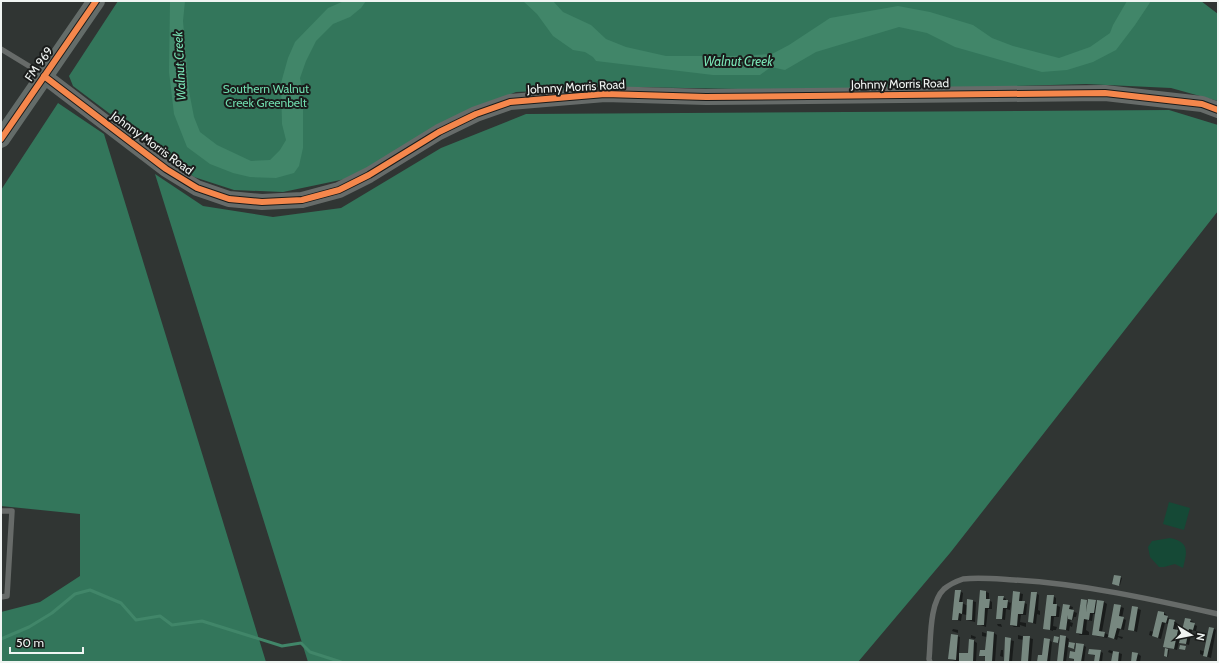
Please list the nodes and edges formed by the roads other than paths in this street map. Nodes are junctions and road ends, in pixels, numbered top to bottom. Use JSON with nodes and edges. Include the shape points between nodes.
{"nodes":[{"id":1,"x":96,"y":1,"type":"edge"},
{"id":2,"x":1,"y":49,"type":"edge"},
{"id":3,"x":44,"y":76,"type":"junction"},
{"id":4,"x":1218,"y":110,"type":"edge"},
{"id":5,"x":1,"y":139,"type":"edge"},
{"id":6,"x":1,"y":511,"type":"edge"},
{"id":7,"x":1,"y":597,"type":"edge"},
{"id":8,"x":1218,"y":614,"type":"edge"},
{"id":9,"x":930,"y":662,"type":"edge"}],
"edges":[{"from":1,"to":3,"type":"main road","name":"FM 969","number":"FM 969"},
{"from":2,"to":3,"type":"lane"},
{"from":3,"to":4,"type":"street","name":"Johnny Morris Road","via":[[166,170],[197,188],[229,199],[262,202],[302,200],[339,190],[439,132],[476,114],[510,102],[605,94],[706,97],[1105,93],[1202,104]]},
{"from":3,"to":5,"type":"main road","name":"FM 969","number":"FM 969"},
{"from":6,"to":7,"type":"lane","via":[[12,511],[7,596]]},
{"from":8,"to":9,"type":"lane","via":[[1149,599],[1042,582],[974,578],[961,580],[944,589],[934,607]]}]}
